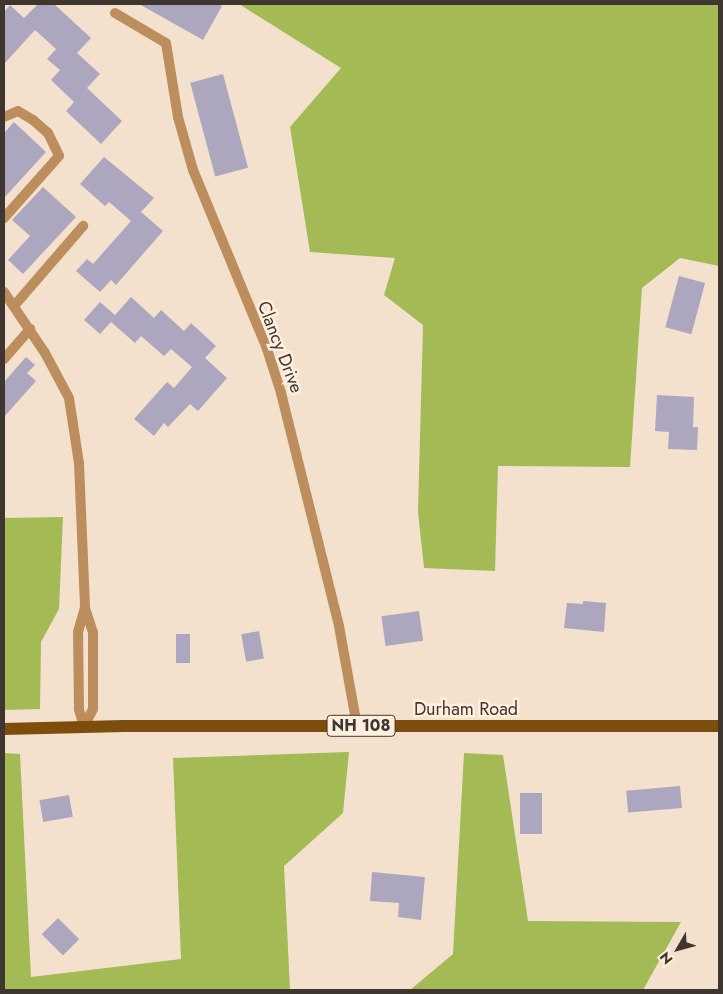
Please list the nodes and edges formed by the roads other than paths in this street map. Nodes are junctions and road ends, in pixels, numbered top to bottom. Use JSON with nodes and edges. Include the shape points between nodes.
{"nodes":[{"id":1,"x":115,"y":13,"type":"dead end"},
{"id":2,"x":4,"y":117,"type":"edge"},
{"id":3,"x":4,"y":218,"type":"edge"},
{"id":4,"x":83,"y":226,"type":"dead end"},
{"id":5,"x":4,"y":292,"type":"edge"},
{"id":6,"x":14,"y":306,"type":"junction"},
{"id":7,"x":30,"y":329,"type":"junction"},
{"id":8,"x":4,"y":359,"type":"edge"},
{"id":9,"x":85,"y":608,"type":"junction"},
{"id":10,"x":357,"y":726,"type":"junction"},
{"id":11,"x":719,"y":726,"type":"edge"},
{"id":12,"x":84,"y":727,"type":"junction"},
{"id":13,"x":4,"y":729,"type":"edge"}],
"edges":[{"from":1,"to":10,"type":"street","name":"Clancy Drive","via":[[166,43],[178,116],[193,170],[281,393],[339,626]]},
{"from":2,"to":3,"type":"street","via":[[18,111],[33,120],[48,133],[59,156]]},
{"from":4,"to":6,"type":"street"},
{"from":5,"to":6,"type":"street"},
{"from":6,"to":7,"type":"street"},
{"from":7,"to":8,"type":"street"},
{"from":7,"to":9,"type":"street","via":[[62,383],[76,427]]},
{"from":9,"to":12,"type":"street","via":[[78,632],[80,709]]},
{"from":9,"to":12,"type":"street","via":[[93,633],[94,709]]},
{"from":10,"to":11,"type":"main road","name":"Durham Road","number":"NH 108"},
{"from":10,"to":12,"type":"main road","name":"Durham Road","number":"NH 108"},
{"from":12,"to":13,"type":"main road","name":"Durham Road","number":"NH 108"}]}
